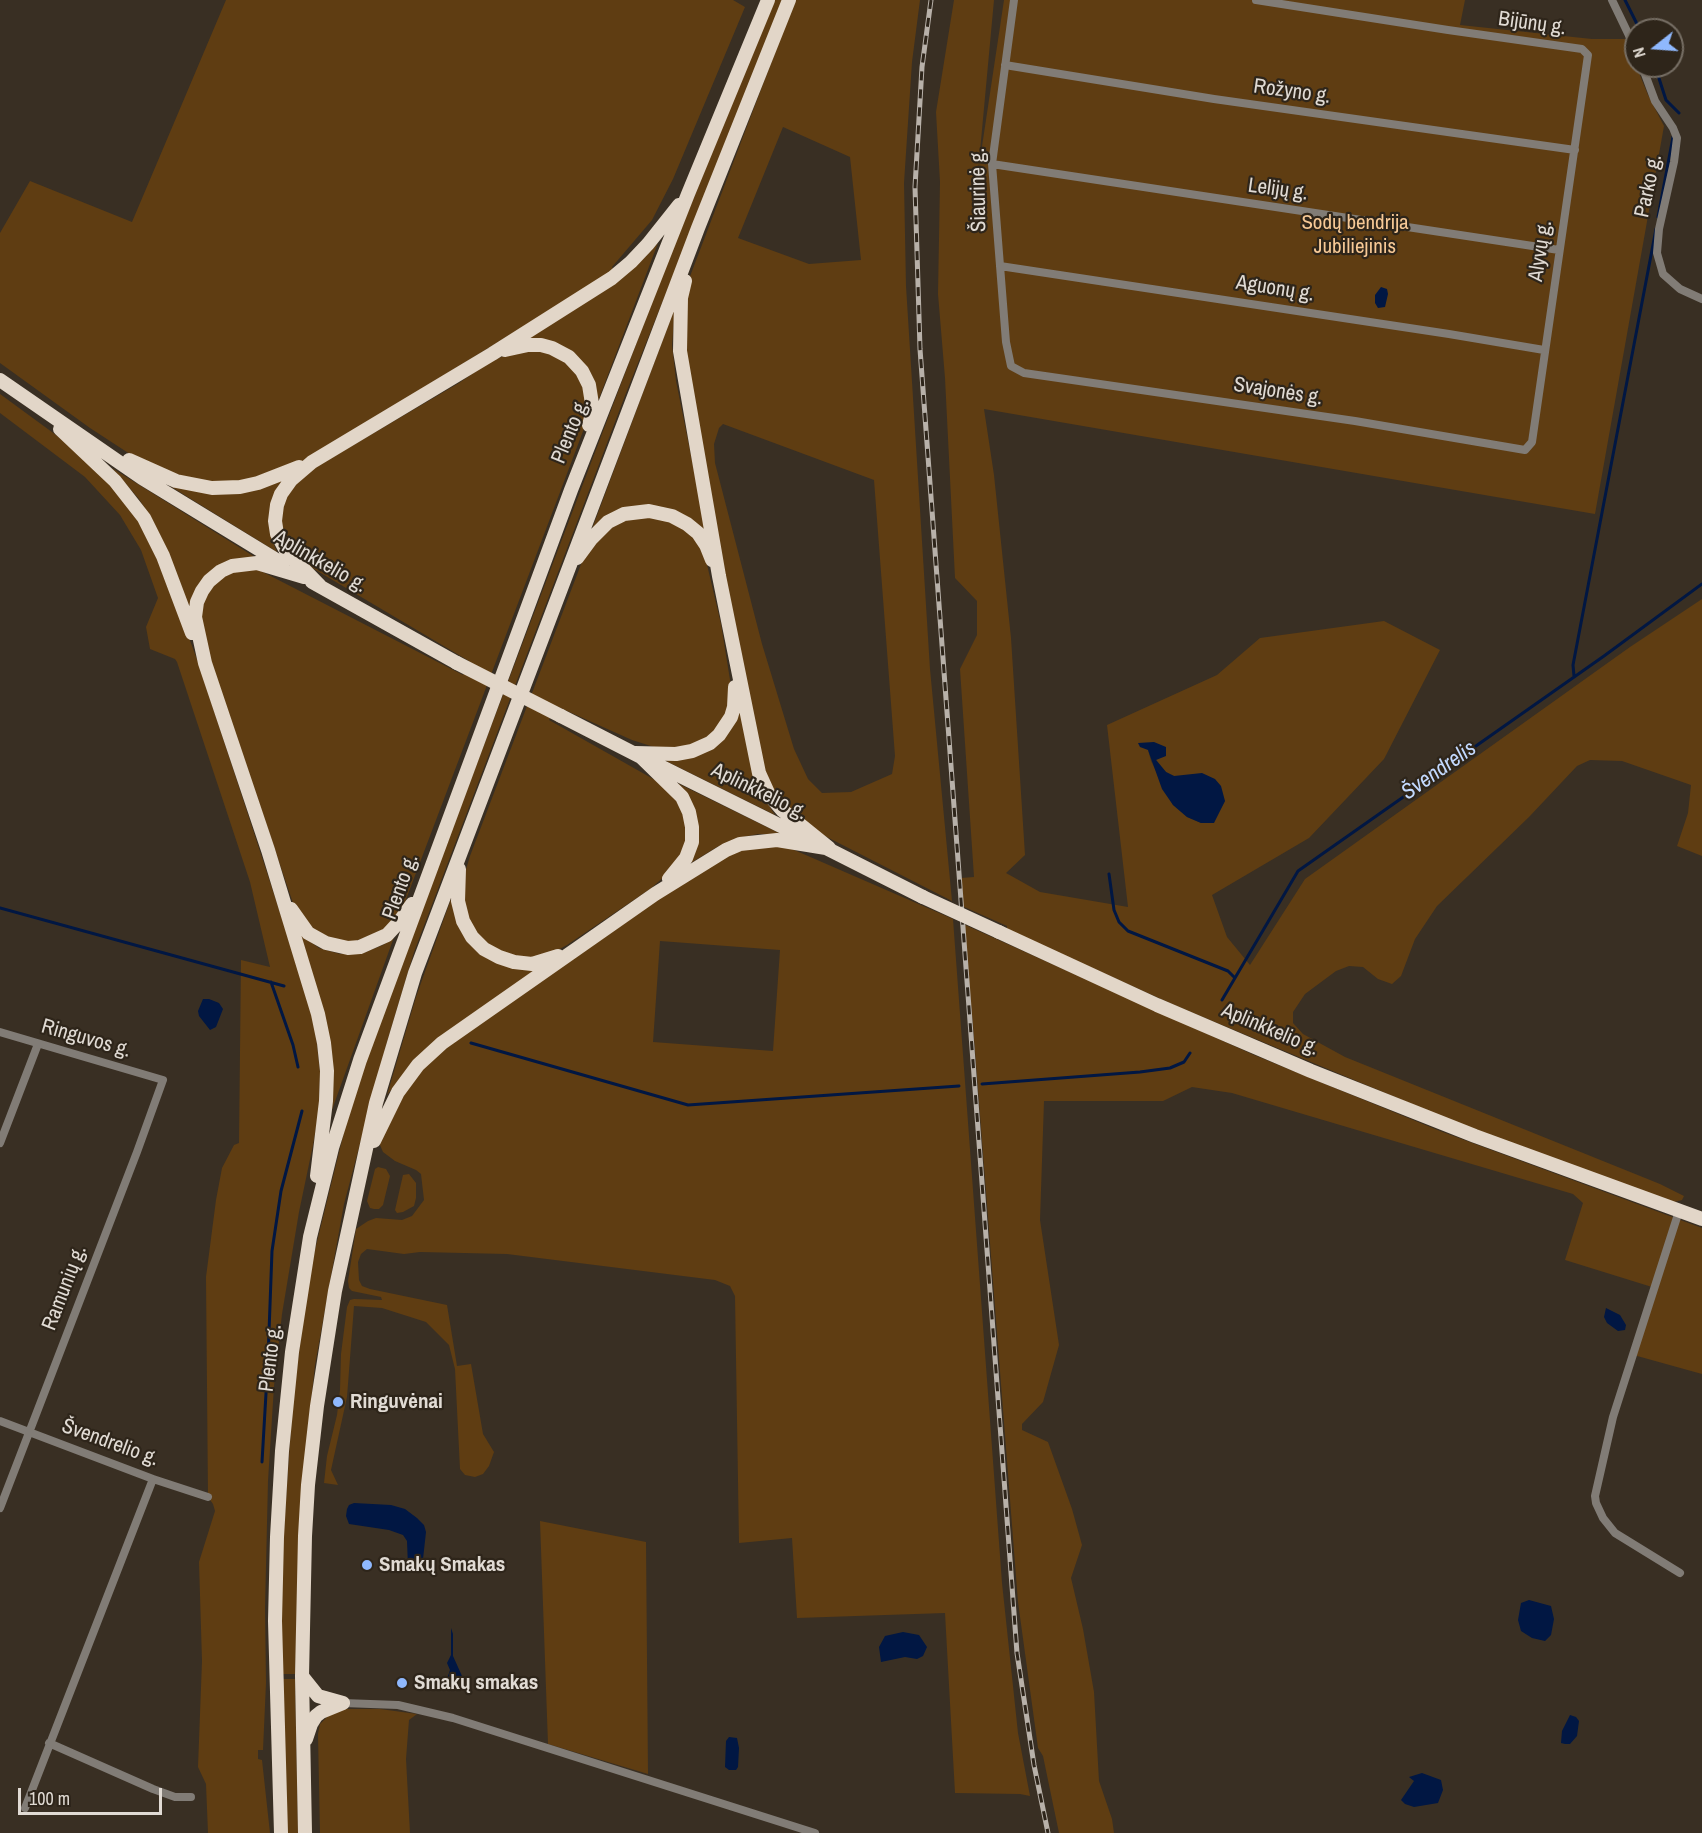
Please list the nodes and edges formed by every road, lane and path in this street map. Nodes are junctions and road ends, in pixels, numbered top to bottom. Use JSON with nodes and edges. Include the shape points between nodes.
{"nodes":[{"id":1,"x":768,"y":0,"type":"edge"},
{"id":2,"x":789,"y":0,"type":"edge"},
{"id":3,"x":1014,"y":0,"type":"edge"},
{"id":4,"x":1256,"y":0,"type":"edge"},
{"id":5,"x":1612,"y":0,"type":"edge"},
{"id":6,"x":1624,"y":25,"type":"edge"},
{"id":7,"x":1588,"y":55,"type":"joint"},
{"id":8,"x":1005,"y":65,"type":"junction"},
{"id":9,"x":1646,"y":78,"type":"edge"},
{"id":10,"x":1575,"y":150,"type":"junction"},
{"id":11,"x":992,"y":164,"type":"junction"},
{"id":12,"x":688,"y":194,"type":"junction"},
{"id":13,"x":698,"y":228,"type":"junction"},
{"id":14,"x":1559,"y":250,"type":"junction"},
{"id":15,"x":1000,"y":266,"type":"junction"},
{"id":16,"x":1702,"y":299,"type":"edge"},
{"id":17,"x":1544,"y":350,"type":"junction"},
{"id":18,"x":492,"y":354,"type":"junction"},
{"id":19,"x":1024,"y":373,"type":"joint"},
{"id":20,"x":0,"y":380,"type":"edge"},
{"id":21,"x":26,"y":398,"type":"junction"},
{"id":22,"x":98,"y":447,"type":"junction"},
{"id":23,"x":1525,"y":450,"type":"joint"},
{"id":24,"x":312,"y":462,"type":"junction"},
{"id":25,"x":571,"y":489,"type":"junction"},
{"id":26,"x":566,"y":575,"type":"junction"},
{"id":27,"x":719,"y":576,"type":"junction"},
{"id":28,"x":304,"y":577,"type":"junction"},
{"id":29,"x":320,"y":586,"type":"junction"},
{"id":30,"x":735,"y":660,"type":"junction"},
{"id":31,"x":205,"y":663,"type":"junction"},
{"id":32,"x":638,"y":755,"type":"junction"},
{"id":33,"x":268,"y":850,"type":"junction"},
{"id":34,"x":830,"y":850,"type":"junction"},
{"id":35,"x":460,"y":854,"type":"junction"},
{"id":36,"x":422,"y":890,"type":"junction"},
{"id":37,"x":655,"y":894,"type":"junction"},
{"id":38,"x":577,"y":949,"type":"junction"},
{"id":39,"x":0,"y":1032,"type":"edge"},
{"id":40,"x":38,"y":1044,"type":"junction"},
{"id":41,"x":163,"y":1080,"type":"joint"},
{"id":42,"x":0,"y":1143,"type":"edge"},
{"id":43,"x":1679,"y":1211,"type":"junction"},
{"id":44,"x":1702,"y":1219,"type":"edge"},
{"id":45,"x":348,"y":1223,"type":"junction"},
{"id":46,"x":310,"y":1237,"type":"junction"},
{"id":47,"x":0,"y":1421,"type":"edge"},
{"id":48,"x":29,"y":1433,"type":"junction"},
{"id":49,"x":153,"y":1479,"type":"junction"},
{"id":50,"x":208,"y":1497,"type":"dead end"},
{"id":51,"x":0,"y":1508,"type":"edge"},
{"id":52,"x":1680,"y":1573,"type":"dead end"},
{"id":53,"x":302,"y":1676,"type":"junction"},
{"id":54,"x":343,"y":1703,"type":"junction"},
{"id":55,"x":49,"y":1743,"type":"junction"},
{"id":56,"x":302,"y":1752,"type":"junction"},
{"id":57,"x":191,"y":1797,"type":"dead end"},
{"id":58,"x":25,"y":1808,"type":"dead end"},
{"id":59,"x":281,"y":1833,"type":"edge"},
{"id":60,"x":304,"y":1833,"type":"edge"},
{"id":61,"x":815,"y":1833,"type":"edge"}],
"edges":[{"from":1,"to":12,"type":"highway","name":"Plento g."},
{"from":2,"to":13,"type":"highway","name":"Plento g."},
{"from":3,"to":8,"type":"street","name":"Šiaurinė g."},
{"from":4,"to":7,"type":"street","name":"Bijūnų g.","via":[[1582,49]]},
{"from":5,"to":6,"type":"street"},
{"from":7,"to":10,"type":"street","name":"Alyvų g."},
{"from":8,"to":10,"type":"street","name":"Rožyno g."},
{"from":8,"to":11,"type":"street","name":"Šiaurinė g."},
{"from":9,"to":16,"type":"street","name":"Parko g.","via":[[1677,138],[1657,253],[1663,274],[1680,289]]},
{"from":10,"to":14,"type":"street","name":"Alyvų g."},
{"from":11,"to":14,"type":"street","name":"Lelijų g."},
{"from":11,"to":15,"type":"street","name":"Šiaurinė g."},
{"from":12,"to":18,"type":"highway","via":[[631,262],[612,278]]},
{"from":12,"to":25,"type":"highway","name":"Plento g."},
{"from":13,"to":26,"type":"highway","name":"Plento g."},
{"from":13,"to":27,"type":"highway","via":[[681,298],[680,351]]},
{"from":14,"to":17,"type":"street","name":"Alyvų g."},
{"from":15,"to":17,"type":"street","name":"Aguonų g."},
{"from":15,"to":19,"type":"street","name":"Šiaurinė g.","via":[[1008,356],[1011,366]]},
{"from":17,"to":23,"type":"street","name":"Alyvų g.","via":[[1532,442]]},
{"from":18,"to":24,"type":"highway"},
{"from":18,"to":25,"type":"highway","via":[[541,345],[569,357],[582,371],[589,385],[593,411]]},
{"from":19,"to":23,"type":"street","name":"Svajonės g."},
{"from":20,"to":21,"type":"highway","name":"Aplinkkelio g."},
{"from":21,"to":22,"type":"highway","name":"Aplinkkelio g."},
{"from":21,"to":31,"type":"highway","via":[[131,499],[158,546]]},
{"from":22,"to":24,"type":"highway","via":[[176,481],[212,488],[258,483]]},
{"from":22,"to":28,"type":"highway","name":"Aplinkkelio g."},
{"from":24,"to":29,"type":"highway","via":[[281,494],[275,521],[286,552]]},
{"from":25,"to":36,"type":"highway","name":"Plento g."},
{"from":26,"to":27,"type":"highway","via":[[608,522],[624,514],[648,511],[672,516],[698,533]]},
{"from":26,"to":35,"type":"highway","name":"Plento g."},
{"from":27,"to":30,"type":"highway"},
{"from":28,"to":29,"type":"highway","name":"Aplinkkelio g."},
{"from":28,"to":31,"type":"highway","via":[[245,563],[221,571],[209,581],[197,602],[195,617]]},
{"from":29,"to":32,"type":"highway","name":"Aplinkkelio g.","bridge":true,"via":[[457,663]]},
{"from":30,"to":32,"type":"highway","via":[[734,707],[719,735],[692,751]]},
{"from":30,"to":34,"type":"highway","via":[[764,786],[782,810]]},
{"from":31,"to":33,"type":"highway"},
{"from":32,"to":34,"type":"highway","name":"Aplinkkelio g."},
{"from":32,"to":37,"type":"highway","via":[[682,797],[692,827],[686,858]]},
{"from":33,"to":36,"type":"highway","via":[[298,921],[308,933],[336,947],[360,947],[387,935]]},
{"from":33,"to":46,"type":"highway","via":[[324,1043],[326,1101]]},
{"from":34,"to":37,"type":"highway","via":[[777,840],[740,844]]},
{"from":34,"to":43,"type":"highway","name":"Aplinkkelio g.","bridge":true,"via":[[1157,1005],[1485,1140]]},
{"from":35,"to":38,"type":"highway","via":[[458,901],[463,921],[484,949],[514,962],[532,964]]},
{"from":35,"to":45,"type":"highway","name":"Plento g.","via":[[394,1039]]},
{"from":36,"to":46,"type":"highway","name":"Plento g.","via":[[360,1060],[332,1148]]},
{"from":37,"to":38,"type":"highway"},
{"from":38,"to":45,"type":"highway","via":[[418,1065],[398,1092],[375,1136],[359,1199]]},
{"from":39,"to":40,"type":"street","name":"Ringuvos g."},
{"from":40,"to":41,"type":"street","name":"Ringuvos g."},
{"from":40,"to":42,"type":"street"},
{"from":41,"to":48,"type":"street","name":"Ramunių g."},
{"from":43,"to":44,"type":"highway","name":"Aplinkkelio g."},
{"from":43,"to":52,"type":"street","via":[[1613,1417],[1595,1496],[1603,1518],[1616,1533]]},
{"from":45,"to":53,"type":"highway","name":"Plento g.","via":[[317,1406],[308,1485]]},
{"from":46,"to":59,"type":"highway","name":"Plento g.","via":[[292,1352],[277,1537]]},
{"from":47,"to":48,"type":"street","name":"Švendrelio g."},
{"from":48,"to":49,"type":"street","name":"Švendrelio g."},
{"from":48,"to":51,"type":"street","name":"Ramunių g."},
{"from":49,"to":50,"type":"street","name":"Švendrelio g."},
{"from":49,"to":55,"type":"street"},
{"from":53,"to":54,"type":"highway","via":[[318,1696]]},
{"from":53,"to":56,"type":"highway","name":"Plento g."},
{"from":54,"to":56,"type":"highway","via":[[316,1716]]},
{"from":54,"to":61,"type":"street","via":[[398,1705],[453,1718]]},
{"from":55,"to":57,"type":"street","via":[[153,1789],[176,1797]]},
{"from":55,"to":58,"type":"street"},
{"from":56,"to":60,"type":"highway","name":"Plento g."}]}
